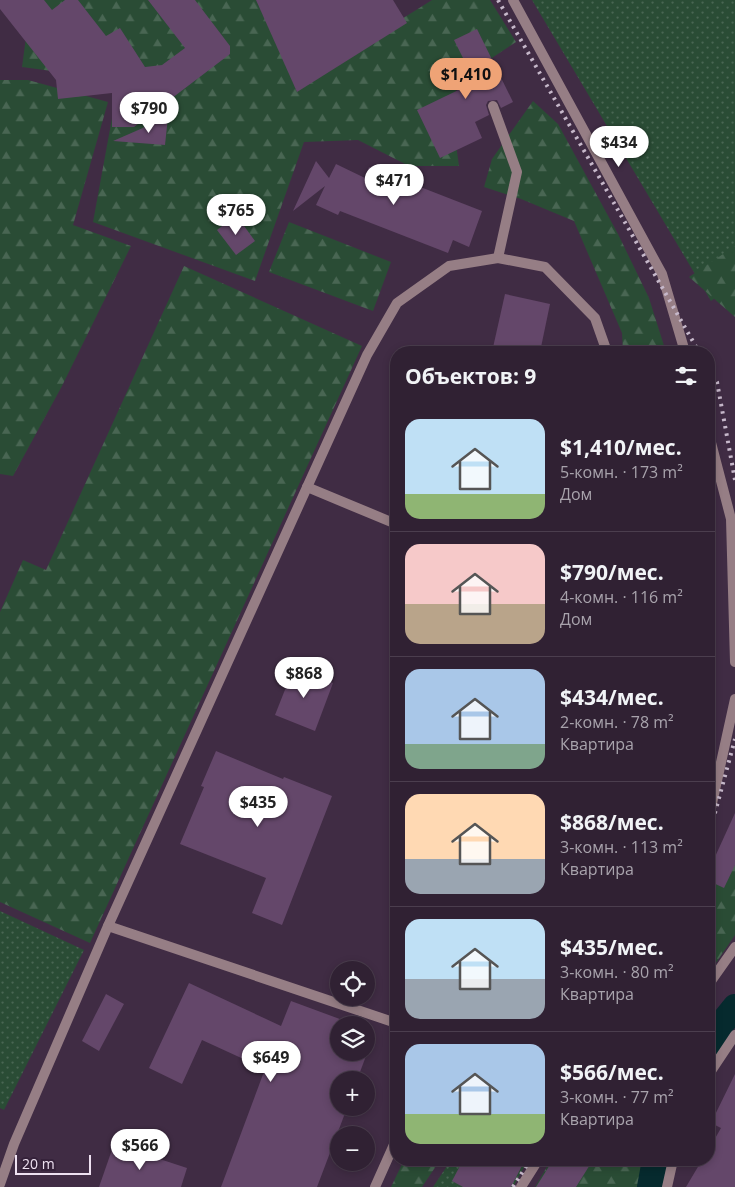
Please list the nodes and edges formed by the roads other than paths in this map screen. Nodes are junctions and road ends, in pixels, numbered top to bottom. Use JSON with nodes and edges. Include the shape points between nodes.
{"nodes":[{"id":1,"x":513,"y":0,"type":"edge"},
{"id":2,"x":493,"y":106,"type":"dead end"},
{"id":3,"x":498,"y":258,"type":"junction"},
{"id":4,"x":605,"y":346,"type":"edge"},
{"id":5,"x":683,"y":346,"type":"edge"},
{"id":6,"x":715,"y":458,"type":"edge"},
{"id":7,"x":307,"y":487,"type":"junction"},
{"id":8,"x":390,"y":522,"type":"edge"},
{"id":9,"x":735,"y":662,"type":"edge"},
{"id":10,"x":735,"y":699,"type":"edge"},
{"id":11,"x":715,"y":790,"type":"edge"},
{"id":12,"x":108,"y":926,"type":"junction"},
{"id":13,"x":735,"y":947,"type":"edge"},
{"id":14,"x":715,"y":975,"type":"edge"},
{"id":15,"x":390,"y":1021,"type":"edge"},
{"id":16,"x":735,"y":1035,"type":"edge"},
{"id":17,"x":715,"y":1065,"type":"edge"},
{"id":18,"x":390,"y":1153,"type":"edge"},
{"id":19,"x":534,"y":1166,"type":"edge"},
{"id":20,"x":672,"y":1166,"type":"edge"},
{"id":21,"x":0,"y":1184,"type":"edge"},
{"id":22,"x":375,"y":1187,"type":"edge"},
{"id":23,"x":521,"y":1187,"type":"edge"},
{"id":24,"x":668,"y":1187,"type":"edge"}],
"edges":[{"from":1,"to":5,"type":"street","via":[[662,274]]},
{"from":2,"to":3,"type":"street","via":[[517,172]]},
{"from":3,"to":4,"type":"street","via":[[545,267],[595,318]]},
{"from":3,"to":7,"type":"street","via":[[449,266],[397,303],[367,355]]},
{"from":6,"to":9,"type":"street","via":[[731,519]]},
{"from":7,"to":8,"type":"street"},
{"from":7,"to":12,"type":"street"},
{"from":10,"to":11,"type":"street"},
{"from":12,"to":15,"type":"street"},
{"from":12,"to":21,"type":"street","via":[[14,1144]]},
{"from":13,"to":14,"type":"street"},
{"from":16,"to":17,"type":"street"},
{"from":18,"to":22,"type":"street"},
{"from":19,"to":23,"type":"street"},
{"from":20,"to":24,"type":"street"}]}
